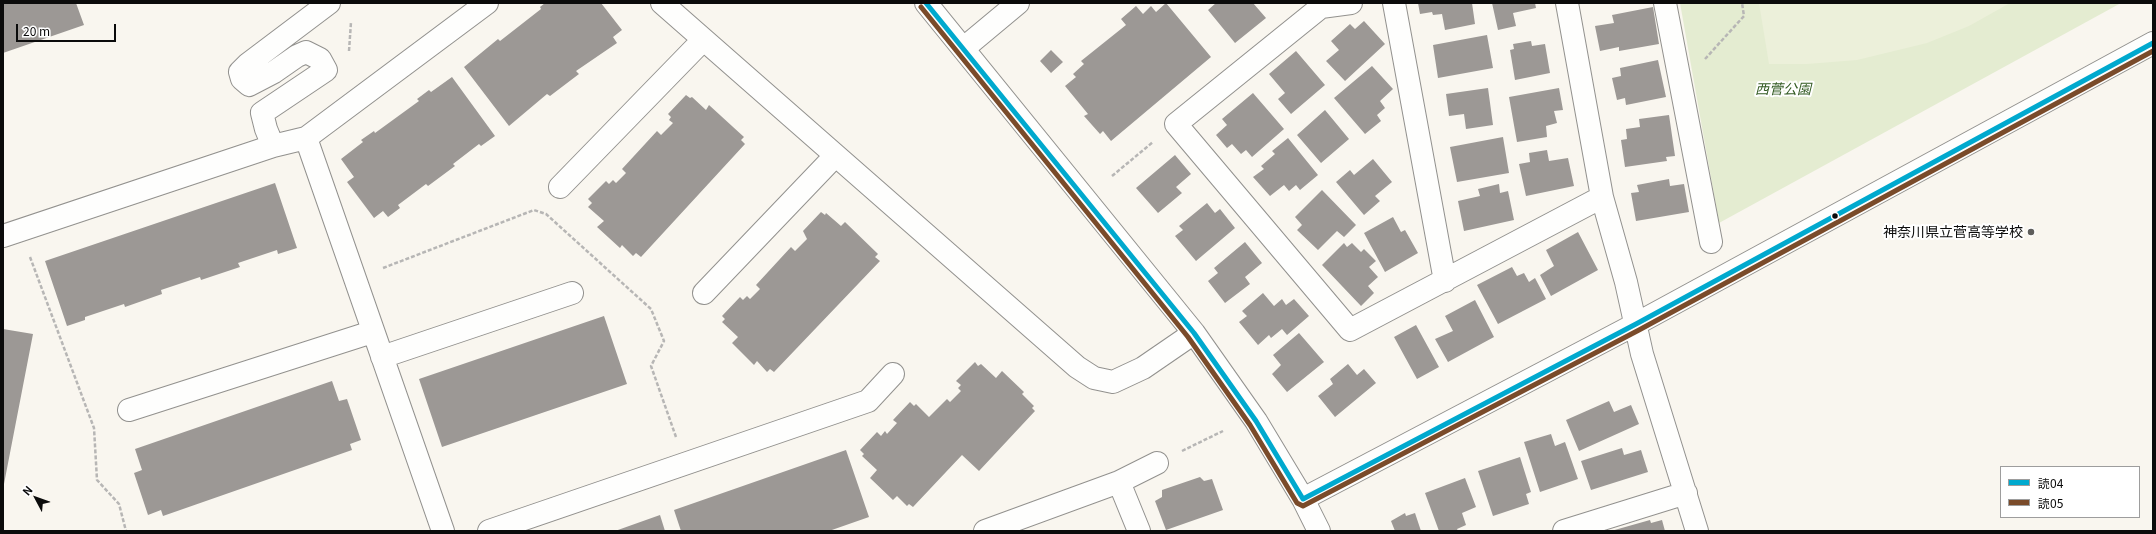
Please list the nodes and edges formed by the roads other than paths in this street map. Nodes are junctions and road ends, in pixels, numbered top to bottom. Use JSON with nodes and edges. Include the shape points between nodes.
{"nodes":[{"id":1,"x":329,"y":3,"type":"edge"},
{"id":2,"x":487,"y":3,"type":"edge"},
{"id":3,"x":662,"y":3,"type":"edge"},
{"id":4,"x":926,"y":3,"type":"edge"},
{"id":5,"x":1018,"y":3,"type":"edge"},
{"id":6,"x":1351,"y":3,"type":"edge"},
{"id":7,"x":1394,"y":3,"type":"edge"},
{"id":8,"x":1567,"y":3,"type":"edge"},
{"id":9,"x":1665,"y":3,"type":"edge"},
{"id":10,"x":703,"y":40,"type":"junction"},
{"id":11,"x":2153,"y":43,"type":"edge"},
{"id":12,"x":964,"y":48,"type":"junction"},
{"id":13,"x":306,"y":138,"type":"junction"},
{"id":14,"x":273,"y":146,"type":"junction"},
{"id":15,"x":835,"y":156,"type":"junction"},
{"id":16,"x":560,"y":187,"type":"dead end"},
{"id":17,"x":1602,"y":197,"type":"junction"},
{"id":18,"x":3,"y":236,"type":"edge"},
{"id":19,"x":1711,"y":242,"type":"dead end"},
{"id":20,"x":1445,"y":281,"type":"junction"},
{"id":21,"x":572,"y":293,"type":"dead end"},
{"id":22,"x":704,"y":293,"type":"dead end"},
{"id":23,"x":1636,"y":324,"type":"junction"},
{"id":24,"x":372,"y":332,"type":"junction"},
{"id":25,"x":1194,"y":333,"type":"junction"},
{"id":26,"x":382,"y":357,"type":"junction"},
{"id":27,"x":893,"y":374,"type":"dead end"},
{"id":28,"x":129,"y":410,"type":"dead end"},
{"id":29,"x":1157,"y":464,"type":"road end"},
{"id":30,"x":1119,"y":482,"type":"junction"},
{"id":31,"x":1686,"y":493,"type":"junction"},
{"id":32,"x":1303,"y":499,"type":"junction"},
{"id":33,"x":438,"y":530,"type":"edge"},
{"id":34,"x":489,"y":531,"type":"edge"},
{"id":35,"x":985,"y":531,"type":"edge"},
{"id":36,"x":1139,"y":531,"type":"edge"},
{"id":37,"x":1319,"y":531,"type":"edge"},
{"id":38,"x":1564,"y":531,"type":"edge"},
{"id":39,"x":1697,"y":531,"type":"edge"}],
"edges":[{"from":1,"to":14,"type":"street","via":[[240,72],[242,79],[249,85],[306,52],[320,59],[326,70],[262,113]]},
{"from":2,"to":13,"type":"street"},
{"from":3,"to":10,"type":"street"},
{"from":4,"to":12,"type":"street"},
{"from":5,"to":12,"type":"street"},
{"from":6,"to":20,"type":"street","via":[[1321,7],[1176,124],[1350,330]]},
{"from":7,"to":20,"type":"street"},
{"from":8,"to":17,"type":"street"},
{"from":9,"to":19,"type":"street"},
{"from":10,"to":15,"type":"street"},
{"from":10,"to":16,"type":"street"},
{"from":11,"to":23,"type":"street"},
{"from":12,"to":25,"type":"street"},
{"from":13,"to":14,"type":"street"},
{"from":13,"to":24,"type":"street"},
{"from":14,"to":18,"type":"street"},
{"from":15,"to":22,"type":"street"},
{"from":15,"to":25,"type":"street","via":[[1077,367],[1094,378],[1113,382],[1137,371]]},
{"from":17,"to":20,"type":"street"},
{"from":17,"to":23,"type":"street"},
{"from":21,"to":26,"type":"street"},
{"from":23,"to":31,"type":"street","via":[[1642,354]]},
{"from":23,"to":32,"type":"street"},
{"from":24,"to":26,"type":"street"},
{"from":24,"to":28,"type":"street"},
{"from":25,"to":32,"type":"street","via":[[1256,421]]},
{"from":26,"to":33,"type":"street"},
{"from":27,"to":34,"type":"street","via":[[868,401]]},
{"from":29,"to":30,"type":"street"},
{"from":30,"to":35,"type":"street"},
{"from":30,"to":36,"type":"street"},
{"from":31,"to":38,"type":"street"},
{"from":31,"to":39,"type":"street"},
{"from":32,"to":37,"type":"street"}]}
